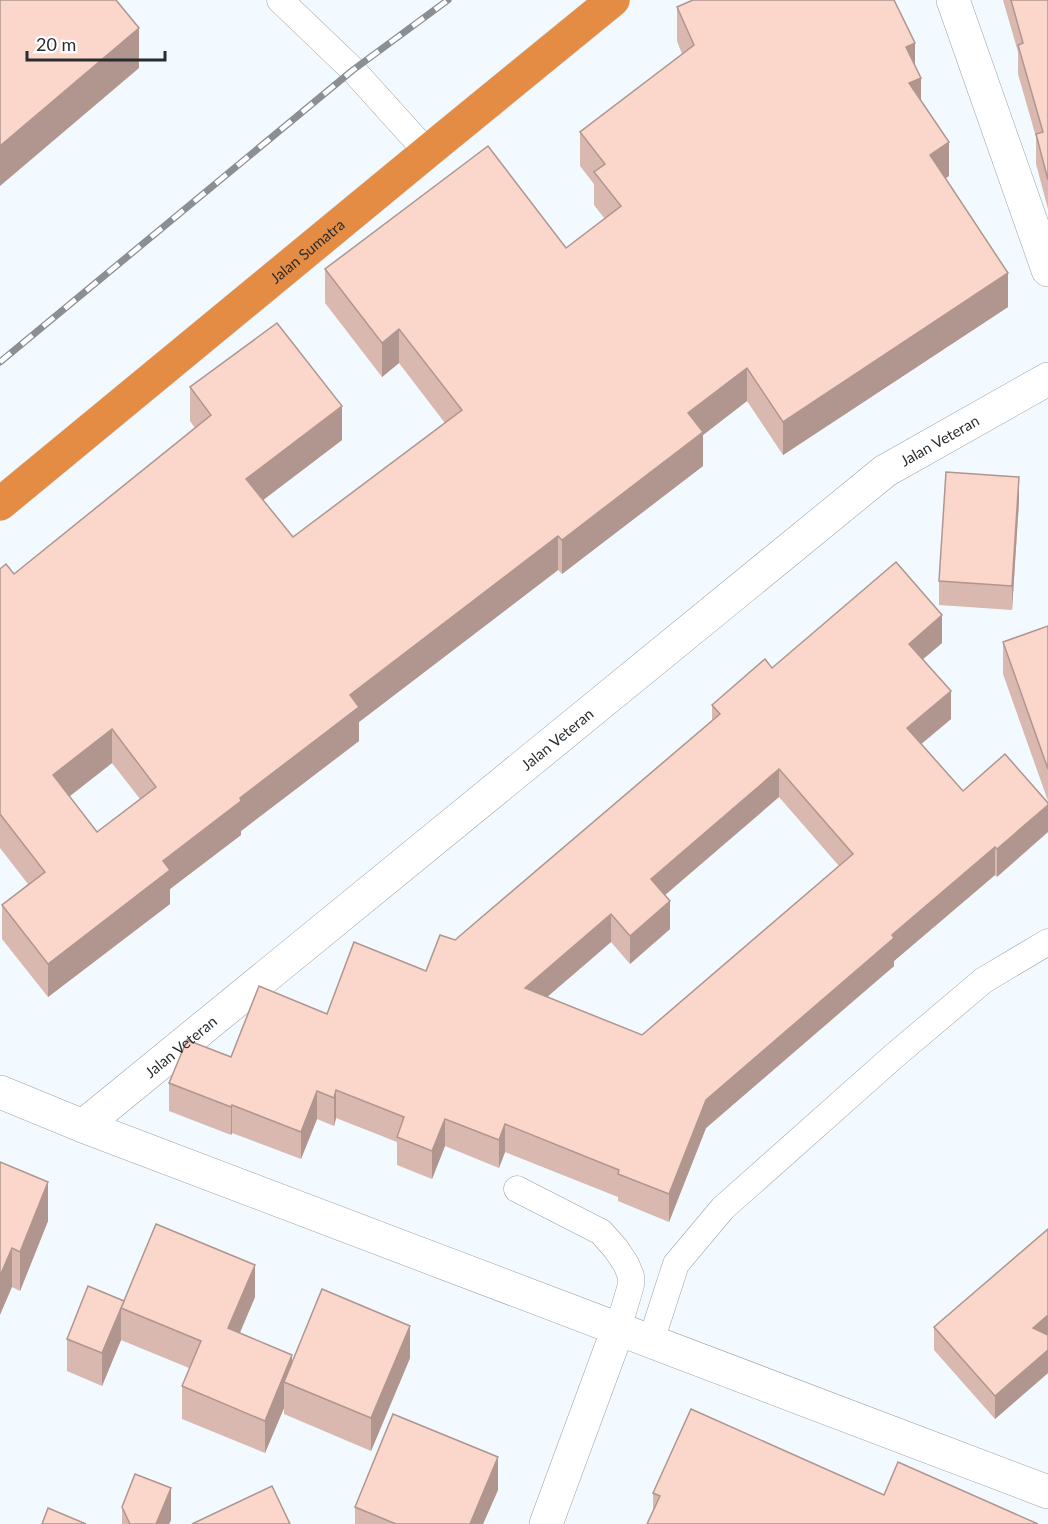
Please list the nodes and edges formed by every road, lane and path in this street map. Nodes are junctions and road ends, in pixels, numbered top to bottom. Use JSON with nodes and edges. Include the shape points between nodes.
{"nodes":[{"id":1,"x":280,"y":0,"type":"edge"},
{"id":2,"x":613,"y":0,"type":"edge"},
{"id":3,"x":953,"y":0,"type":"edge"},
{"id":4,"x":427,"y":152,"type":"junction"},
{"id":5,"x":1048,"y":270,"type":"edge"},
{"id":6,"x":1048,"y":379,"type":"edge"},
{"id":7,"x":0,"y":504,"type":"edge"},
{"id":8,"x":1048,"y":942,"type":"edge"},
{"id":9,"x":0,"y":1092,"type":"edge"},
{"id":10,"x":82,"y":1126,"type":"junction"},
{"id":11,"x":517,"y":1189,"type":"dead end"},
{"id":12,"x":618,"y":1329,"type":"junction"},
{"id":13,"x":651,"y":1341,"type":"junction"},
{"id":14,"x":1048,"y":1492,"type":"edge"},
{"id":15,"x":546,"y":1524,"type":"edge"}],
"edges":[{"from":1,"to":4,"type":"lane","via":[[353,70]]},
{"from":2,"to":4,"type":"highway","name":"Jalan Sumatra"},
{"from":3,"to":5,"type":"street"},
{"from":4,"to":7,"type":"highway","name":"Jalan Sumatra"},
{"from":6,"to":10,"type":"street","name":"Jalan Veteran","via":[[885,471]]},
{"from":8,"to":13,"type":"lane","via":[[984,980],[723,1208],[676,1264]]},
{"from":9,"to":10,"type":"street"},
{"from":10,"to":12,"type":"street"},
{"from":11,"to":12,"type":"lane","via":[[602,1232],[616,1249],[631,1276]]},
{"from":12,"to":13,"type":"street"},
{"from":12,"to":15,"type":"street"},
{"from":13,"to":14,"type":"street"}]}
